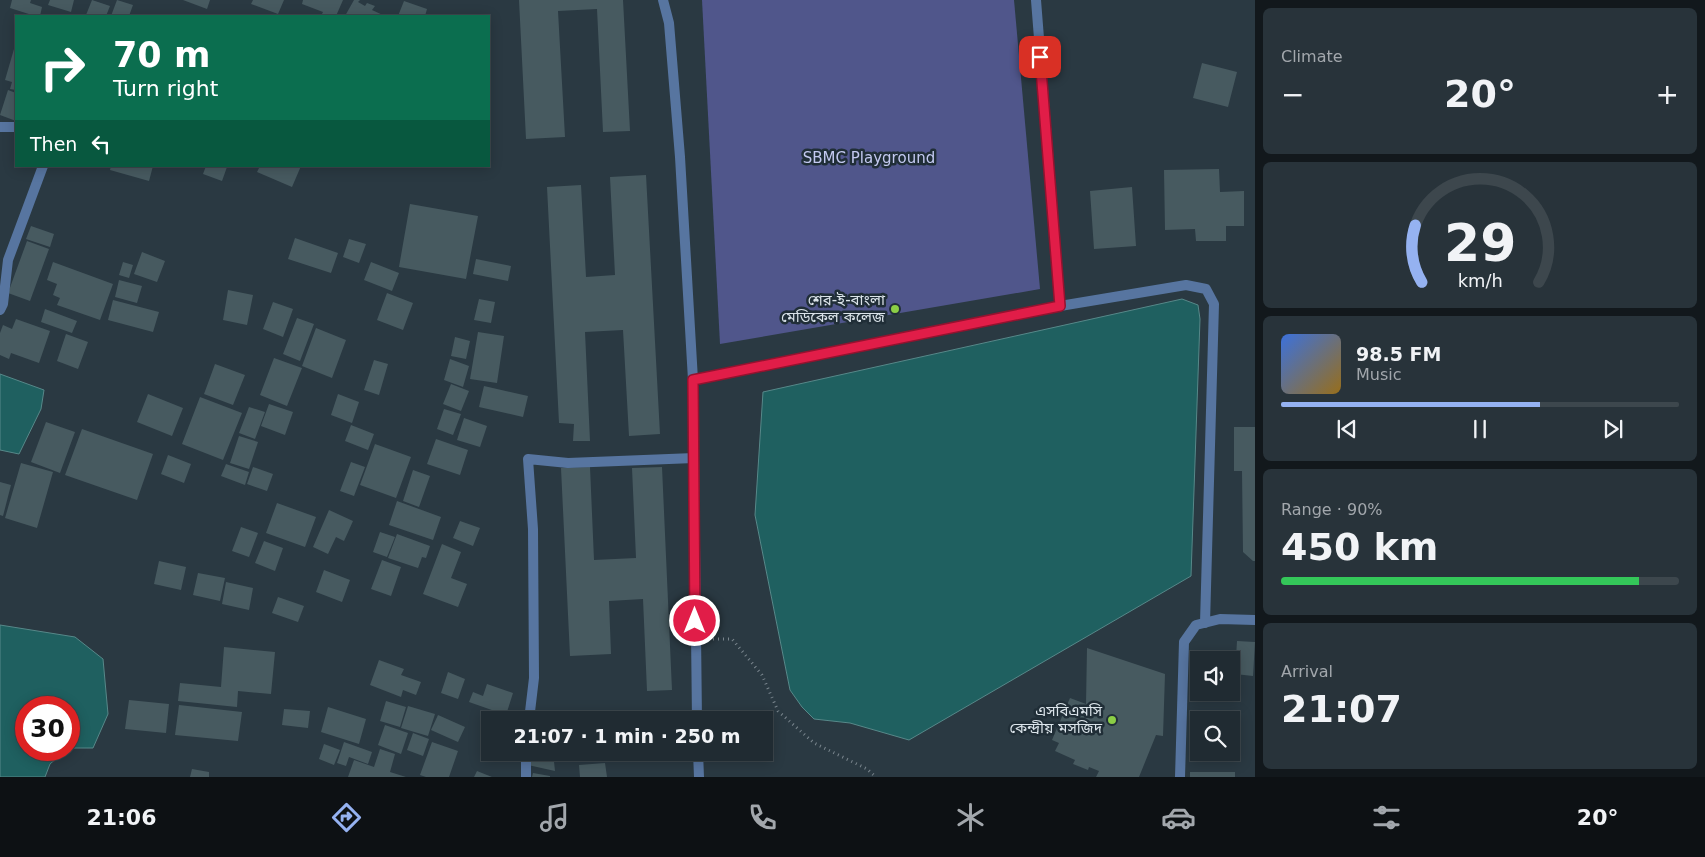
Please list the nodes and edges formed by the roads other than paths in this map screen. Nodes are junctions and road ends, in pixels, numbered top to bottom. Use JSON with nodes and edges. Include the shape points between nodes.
{"nodes":[{"id":1,"x":662,"y":0,"type":"edge"},
{"id":2,"x":1036,"y":0,"type":"edge"},
{"id":3,"x":0,"y":127,"type":"edge"},
{"id":4,"x":15,"y":127,"type":"edge"},
{"id":5,"x":43,"y":167,"type":"edge"},
{"id":6,"x":1060,"y":306,"type":"junction"},
{"id":7,"x":0,"y":310,"type":"edge"},
{"id":8,"x":693,"y":380,"type":"junction"},
{"id":9,"x":694,"y":458,"type":"junction"},
{"id":10,"x":1255,"y":620,"type":"edge"},
{"id":11,"x":1205,"y":623,"type":"junction"},
{"id":12,"x":531,"y":711,"type":"edge"},
{"id":13,"x":697,"y":711,"type":"edge"},
{"id":14,"x":526,"y":761,"type":"edge"},
{"id":15,"x":698,"y":761,"type":"edge"},
{"id":16,"x":526,"y":777,"type":"edge"},
{"id":17,"x":699,"y":777,"type":"edge"},
{"id":18,"x":1180,"y":777,"type":"edge"}],
"edges":[{"from":1,"to":8,"type":"street","via":[[669,22],[680,147]]},
{"from":2,"to":6,"type":"street"},
{"from":3,"to":4,"type":"street"},
{"from":5,"to":7,"type":"street","via":[[8,260]]},
{"from":6,"to":8,"type":"street"},
{"from":6,"to":11,"type":"street","via":[[1186,285],[1206,289],[1214,304]]},
{"from":8,"to":9,"type":"street"},
{"from":9,"to":12,"type":"street","via":[[568,463],[528,459],[533,529],[534,678]]},
{"from":9,"to":13,"type":"street"},
{"from":10,"to":11,"type":"street","via":[[1220,619]]},
{"from":11,"to":18,"type":"street","via":[[1196,625],[1184,642]]},
{"from":14,"to":16,"type":"street"},
{"from":15,"to":17,"type":"street"}]}
